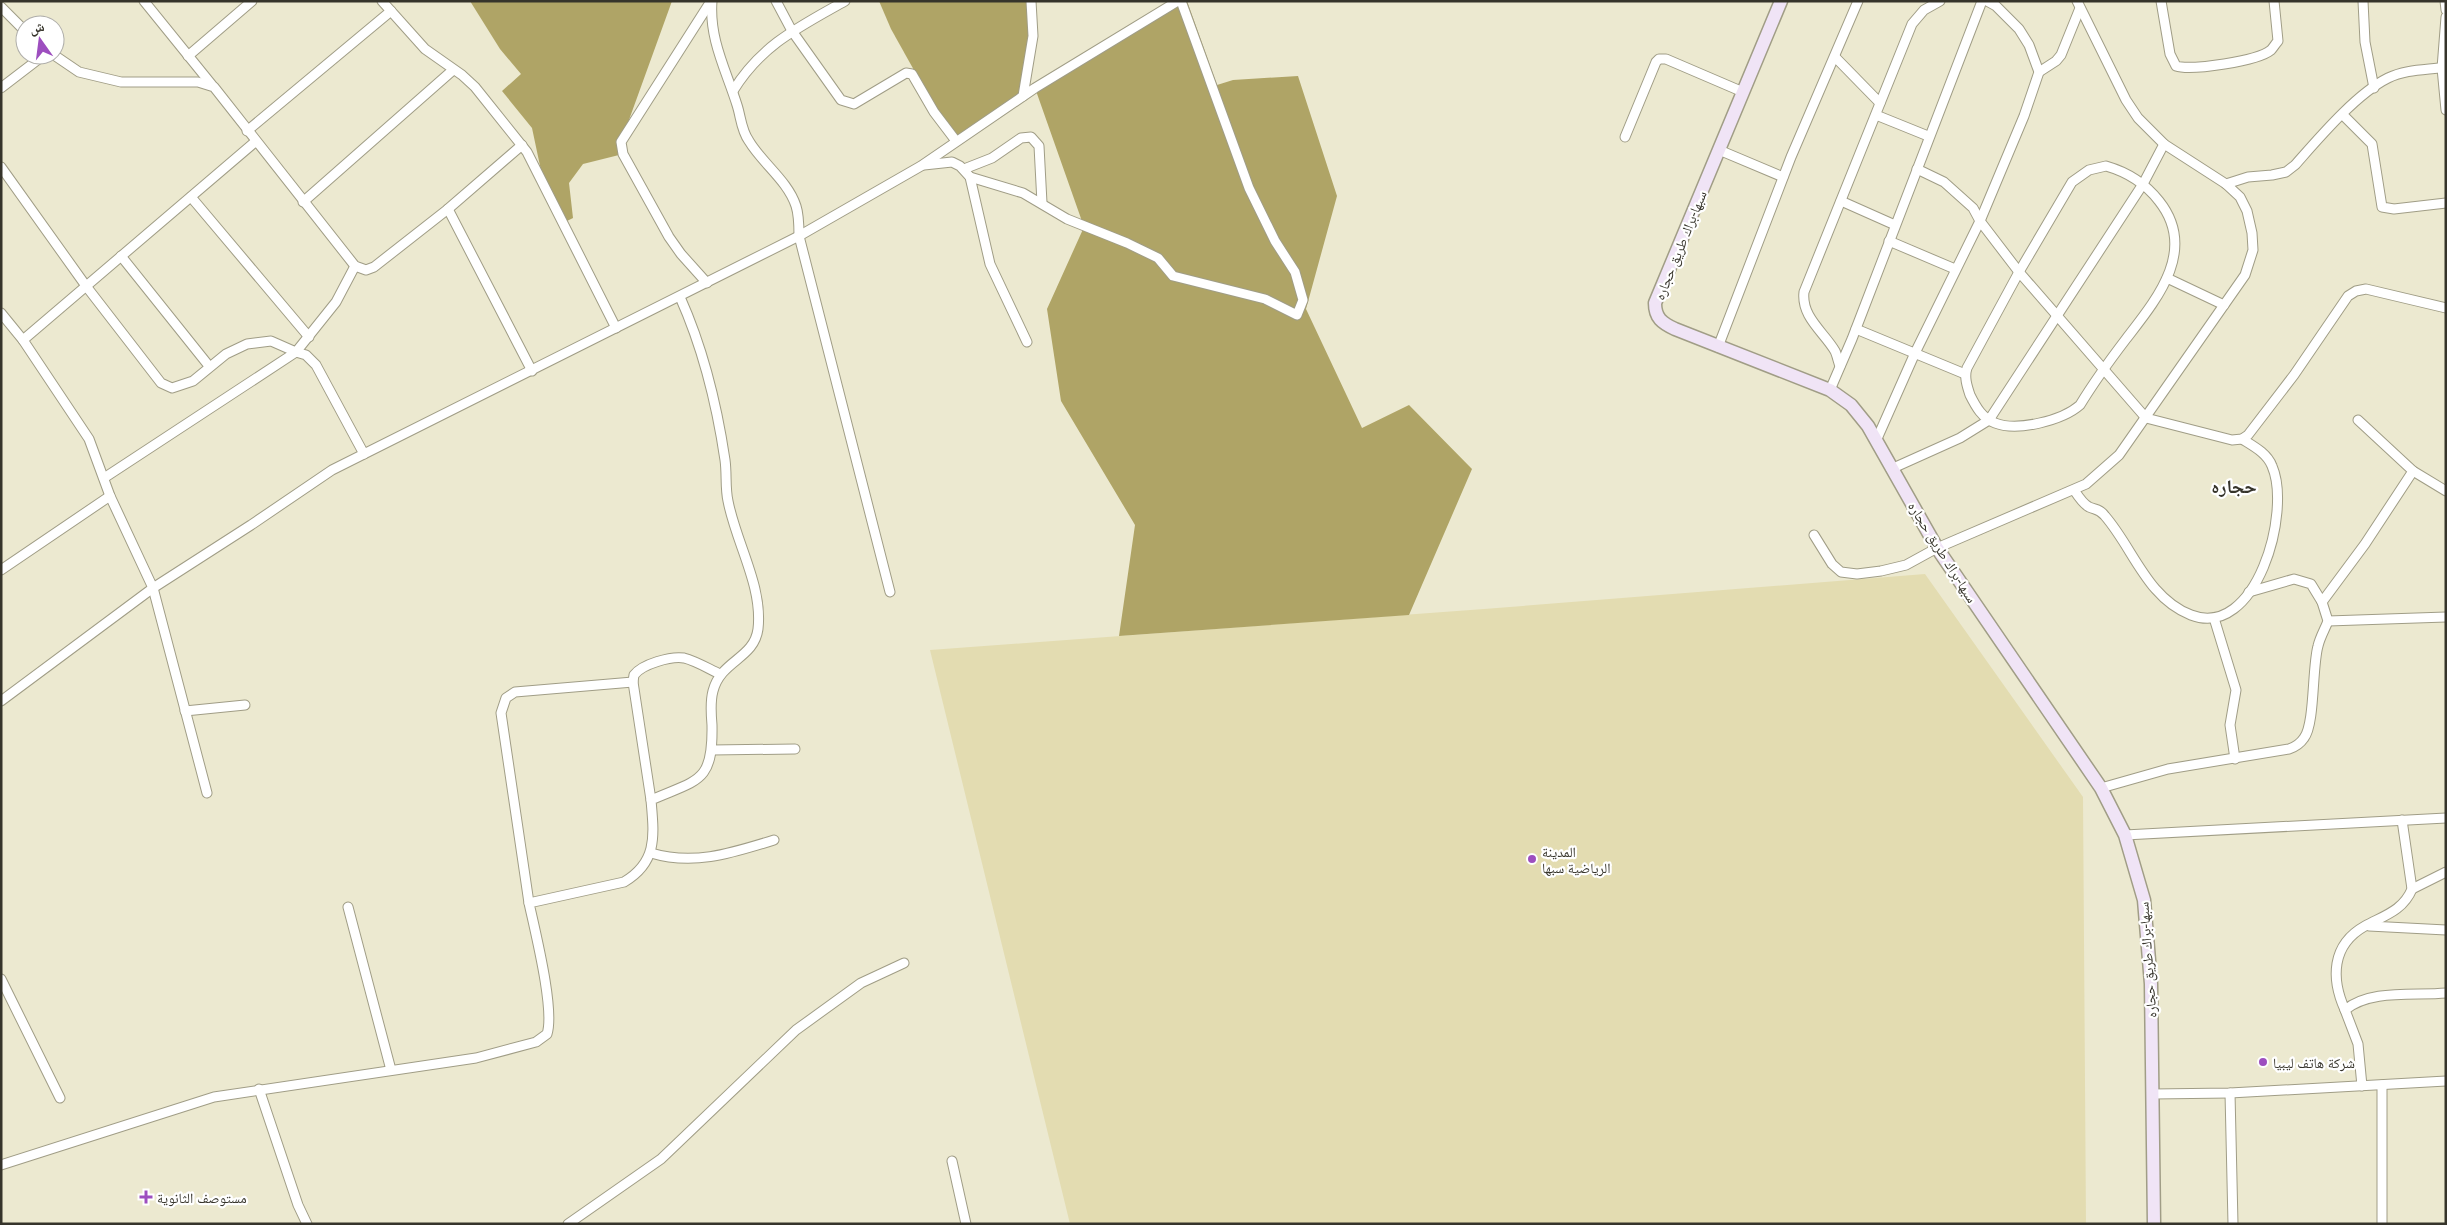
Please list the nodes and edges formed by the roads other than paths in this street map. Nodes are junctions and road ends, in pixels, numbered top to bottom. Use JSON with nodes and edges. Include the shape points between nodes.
{"nodes":[{"id":1,"x":144,"y":1,"type":"edge"},
{"id":2,"x":252,"y":1,"type":"edge"},
{"id":3,"x":382,"y":1,"type":"edge"},
{"id":4,"x":711,"y":1,"type":"edge"},
{"id":5,"x":776,"y":1,"type":"edge"},
{"id":6,"x":844,"y":1,"type":"edge"},
{"id":7,"x":1031,"y":1,"type":"edge"},
{"id":8,"x":1180,"y":1,"type":"edge"},
{"id":9,"x":1781,"y":1,"type":"edge"},
{"id":10,"x":1858,"y":1,"type":"edge"},
{"id":11,"x":1940,"y":1,"type":"edge"},
{"id":12,"x":1982,"y":1,"type":"edge"},
{"id":13,"x":1987,"y":1,"type":"edge"},
{"id":14,"x":2161,"y":1,"type":"edge"},
{"id":15,"x":2274,"y":1,"type":"edge"},
{"id":16,"x":2363,"y":1,"type":"edge"},
{"id":17,"x":2445,"y":1,"type":"edge"},
{"id":18,"x":2078,"y":4,"type":"edge"},
{"id":19,"x":1,"y":7,"type":"edge"},
{"id":20,"x":2446,"y":10,"type":"edge"},
{"id":21,"x":391,"y":11,"type":"junction"},
{"id":22,"x":2446,"y":17,"type":"edge"},
{"id":23,"x":15,"y":20,"type":"edge"},
{"id":24,"x":792,"y":31,"type":"junction"},
{"id":25,"x":188,"y":56,"type":"junction"},
{"id":26,"x":1835,"y":58,"type":"junction"},
{"id":27,"x":65,"y":62,"type":"edge"},
{"id":28,"x":31,"y":65,"type":"edge"},
{"id":29,"x":2444,"y":68,"type":"edge"},
{"id":30,"x":453,"y":70,"type":"junction"},
{"id":31,"x":2039,"y":72,"type":"junction"},
{"id":32,"x":214,"y":87,"type":"junction"},
{"id":33,"x":1,"y":88,"type":"edge"},
{"id":34,"x":2374,"y":88,"type":"junction"},
{"id":35,"x":733,"y":91,"type":"junction"},
{"id":36,"x":1744,"y":92,"type":"junction"},
{"id":37,"x":1023,"y":96,"type":"junction"},
{"id":38,"x":1880,"y":104,"type":"junction"},
{"id":39,"x":2446,"y":110,"type":"edge"},
{"id":40,"x":1876,"y":115,"type":"junction"},
{"id":41,"x":2343,"y":115,"type":"junction"},
{"id":42,"x":248,"y":131,"type":"junction"},
{"id":43,"x":1928,"y":136,"type":"junction"},
{"id":44,"x":1625,"y":137,"type":"dead end"},
{"id":45,"x":956,"y":141,"type":"junction"},
{"id":46,"x":255,"y":142,"type":"junction"},
{"id":47,"x":2164,"y":144,"type":"junction"},
{"id":48,"x":522,"y":145,"type":"junction"},
{"id":49,"x":1719,"y":150,"type":"junction"},
{"id":50,"x":921,"y":166,"type":"junction"},
{"id":51,"x":1,"y":167,"type":"edge"},
{"id":52,"x":964,"y":169,"type":"junction"},
{"id":53,"x":1917,"y":169,"type":"junction"},
{"id":54,"x":970,"y":177,"type":"junction"},
{"id":55,"x":1783,"y":177,"type":"junction"},
{"id":56,"x":2142,"y":184,"type":"junction"},
{"id":57,"x":2226,"y":184,"type":"junction"},
{"id":58,"x":191,"y":197,"type":"junction"},
{"id":59,"x":1842,"y":201,"type":"junction"},
{"id":60,"x":303,"y":202,"type":"junction"},
{"id":61,"x":1042,"y":203,"type":"junction"},
{"id":62,"x":2446,"y":203,"type":"edge"},
{"id":63,"x":448,"y":209,"type":"junction"},
{"id":64,"x":1980,"y":221,"type":"junction"},
{"id":65,"x":1894,"y":224,"type":"junction"},
{"id":66,"x":799,"y":236,"type":"junction"},
{"id":67,"x":1889,"y":241,"type":"junction"},
{"id":68,"x":122,"y":256,"type":"junction"},
{"id":69,"x":355,"y":266,"type":"junction"},
{"id":70,"x":1955,"y":269,"type":"junction"},
{"id":71,"x":2019,"y":272,"type":"junction"},
{"id":72,"x":2167,"y":278,"type":"junction"},
{"id":73,"x":707,"y":283,"type":"junction"},
{"id":74,"x":86,"y":286,"type":"junction"},
{"id":75,"x":680,"y":296,"type":"junction"},
{"id":76,"x":2224,"y":305,"type":"junction"},
{"id":77,"x":2446,"y":308,"type":"edge"},
{"id":78,"x":1,"y":313,"type":"edge"},
{"id":79,"x":2057,"y":314,"type":"junction"},
{"id":80,"x":616,"y":328,"type":"junction"},
{"id":81,"x":1856,"y":329,"type":"junction"},
{"id":82,"x":309,"y":337,"type":"junction"},
{"id":83,"x":23,"y":340,"type":"junction"},
{"id":84,"x":1027,"y":342,"type":"dead end"},
{"id":85,"x":1718,"y":347,"type":"junction"},
{"id":86,"x":296,"y":352,"type":"junction"},
{"id":87,"x":1915,"y":353,"type":"junction"},
{"id":88,"x":209,"y":366,"type":"junction"},
{"id":89,"x":1840,"y":366,"type":"junction"},
{"id":90,"x":2105,"y":369,"type":"junction"},
{"id":91,"x":532,"y":371,"type":"junction"},
{"id":92,"x":1965,"y":374,"type":"junction"},
{"id":93,"x":1830,"y":390,"type":"junction"},
{"id":94,"x":2146,"y":418,"type":"junction"},
{"id":95,"x":1990,"y":420,"type":"junction"},
{"id":96,"x":2358,"y":420,"type":"dead end"},
{"id":97,"x":2242,"y":439,"type":"junction"},
{"id":98,"x":1876,"y":441,"type":"junction"},
{"id":99,"x":364,"y":454,"type":"junction"},
{"id":100,"x":1892,"y":470,"type":"junction"},
{"id":101,"x":2414,"y":471,"type":"junction"},
{"id":102,"x":104,"y":478,"type":"junction"},
{"id":103,"x":2074,"y":490,"type":"junction"},
{"id":104,"x":2446,"y":490,"type":"edge"},
{"id":105,"x":110,"y":496,"type":"junction"},
{"id":106,"x":1814,"y":535,"type":"dead end"},
{"id":107,"x":1937,"y":548,"type":"junction"},
{"id":108,"x":1,"y":570,"type":"edge"},
{"id":109,"x":153,"y":588,"type":"junction"},
{"id":110,"x":890,"y":592,"type":"dead end"},
{"id":111,"x":2249,"y":592,"type":"junction"},
{"id":112,"x":2322,"y":602,"type":"junction"},
{"id":113,"x":2446,"y":617,"type":"edge"},
{"id":114,"x":2214,"y":618,"type":"junction"},
{"id":115,"x":2328,"y":621,"type":"junction"},
{"id":116,"x":720,"y":674,"type":"junction"},
{"id":117,"x":633,"y":682,"type":"junction"},
{"id":118,"x":1,"y":701,"type":"edge"},
{"id":119,"x":245,"y":705,"type":"dead end"},
{"id":120,"x":185,"y":711,"type":"junction"},
{"id":121,"x":795,"y":749,"type":"dead end"},
{"id":122,"x":712,"y":750,"type":"junction"},
{"id":123,"x":2235,"y":759,"type":"junction"},
{"id":124,"x":2101,"y":788,"type":"junction"},
{"id":125,"x":207,"y":794,"type":"dead end"},
{"id":126,"x":651,"y":800,"type":"junction"},
{"id":127,"x":2446,"y":818,"type":"edge"},
{"id":128,"x":2402,"y":820,"type":"junction"},
{"id":129,"x":2125,"y":835,"type":"junction"},
{"id":130,"x":774,"y":840,"type":"dead end"},
{"id":131,"x":651,"y":853,"type":"junction"},
{"id":132,"x":2446,"y":872,"type":"edge"},
{"id":133,"x":2412,"y":890,"type":"junction"},
{"id":134,"x":529,"y":903,"type":"junction"},
{"id":135,"x":348,"y":907,"type":"dead end"},
{"id":136,"x":2366,"y":926,"type":"junction"},
{"id":137,"x":2446,"y":930,"type":"edge"},
{"id":138,"x":904,"y":963,"type":"dead end"},
{"id":139,"x":1,"y":979,"type":"edge"},
{"id":140,"x":2446,"y":993,"type":"edge"},
{"id":141,"x":2345,"y":1010,"type":"junction"},
{"id":142,"x":391,"y":1070,"type":"junction"},
{"id":143,"x":2446,"y":1082,"type":"edge"},
{"id":144,"x":2382,"y":1085,"type":"junction"},
{"id":145,"x":2362,"y":1086,"type":"junction"},
{"id":146,"x":259,"y":1089,"type":"junction"},
{"id":147,"x":2153,"y":1094,"type":"junction"},
{"id":148,"x":2230,"y":1094,"type":"junction"},
{"id":149,"x":60,"y":1098,"type":"dead end"},
{"id":150,"x":952,"y":1160,"type":"dead end"},
{"id":151,"x":1,"y":1165,"type":"edge"},
{"id":152,"x":307,"y":1224,"type":"edge"},
{"id":153,"x":568,"y":1224,"type":"edge"},
{"id":154,"x":966,"y":1224,"type":"edge"},
{"id":155,"x":2154,"y":1224,"type":"edge"},
{"id":156,"x":2233,"y":1224,"type":"edge"},
{"id":157,"x":2382,"y":1224,"type":"edge"}],
"edges":[{"from":1,"to":25,"type":"street"},
{"from":2,"to":25,"type":"street"},
{"from":3,"to":21,"type":"street"},
{"from":4,"to":35,"type":"street","via":[[713,38]]},
{"from":4,"to":73,"type":"street","via":[[621,142],[623,154],[669,236]]},
{"from":5,"to":24,"type":"street"},
{"from":6,"to":24,"type":"street"},
{"from":7,"to":37,"type":"street","via":[[1033,36]]},
{"from":8,"to":37,"type":"street"},
{"from":8,"to":61,"type":"street","via":[[1249,188],[1295,272],[1303,300],[1297,315],[1265,299],[1173,276],[1158,258],[1067,219]]},
{"from":9,"to":36,"type":"main road","name":"سبها-براك طريق حجاره"},
{"from":10,"to":26,"type":"street"},
{"from":11,"to":38,"type":"street","via":[[1924,10],[1912,24]]},
{"from":12,"to":43,"type":"street"},
{"from":13,"to":31,"type":"street","via":[[2019,29]]},
{"from":14,"to":15,"type":"street","via":[[2170,54],[2176,66],[2184,69],[2222,65],[2271,50],[2278,41]]},
{"from":16,"to":34,"type":"street","via":[[2365,42]]},
{"from":17,"to":20,"type":"street"},
{"from":18,"to":31,"type":"street","via":[[2058,58]]},
{"from":18,"to":47,"type":"street","via":[[2126,100],[2144,125]]},
{"from":19,"to":23,"type":"street"},
{"from":21,"to":30,"type":"street","via":[[425,49]]},
{"from":21,"to":42,"type":"street"},
{"from":22,"to":29,"type":"street"},
{"from":24,"to":35,"type":"street","via":[[760,55]]},
{"from":24,"to":45,"type":"street","via":[[841,100],[849,104],[859,102],[906,73],[912,74]]},
{"from":25,"to":32,"type":"street"},
{"from":26,"to":38,"type":"street"},
{"from":26,"to":55,"type":"street"},
{"from":27,"to":32,"type":"street","via":[[79,72],[121,82],[198,82]]},
{"from":28,"to":33,"type":"street"},
{"from":29,"to":34,"type":"street","via":[[2403,73]]},
{"from":29,"to":39,"type":"street"},
{"from":30,"to":48,"type":"street","via":[[475,87]]},
{"from":30,"to":60,"type":"street"},
{"from":31,"to":64,"type":"street"},
{"from":32,"to":42,"type":"street"},
{"from":34,"to":41,"type":"street"},
{"from":35,"to":66,"type":"street","via":[[745,135],[795,202]]},
{"from":36,"to":44,"type":"street","via":[[1660,59]]},
{"from":36,"to":49,"type":"main road","name":"سبها-براك طريق حجاره"},
{"from":37,"to":45,"type":"street"},
{"from":38,"to":40,"type":"street"},
{"from":40,"to":43,"type":"street"},
{"from":40,"to":59,"type":"street"},
{"from":41,"to":57,"type":"street","via":[[2286,172],[2248,177]]},
{"from":41,"to":62,"type":"street","via":[[2372,144],[2382,207],[2394,209]]},
{"from":42,"to":46,"type":"street"},
{"from":43,"to":53,"type":"street"},
{"from":45,"to":50,"type":"street"},
{"from":46,"to":58,"type":"street"},
{"from":46,"to":60,"type":"street"},
{"from":47,"to":56,"type":"street"},
{"from":47,"to":57,"type":"street"},
{"from":48,"to":63,"type":"street"},
{"from":48,"to":80,"type":"street","via":[[535,164]]},
{"from":49,"to":55,"type":"street"},
{"from":49,"to":85,"type":"main road","name":"سبها-براك طريق حجاره","via":[[1655,303],[1661,322]]},
{"from":50,"to":52,"type":"street","via":[[952,162]]},
{"from":50,"to":66,"type":"street"},
{"from":51,"to":74,"type":"street"},
{"from":52,"to":54,"type":"street"},
{"from":52,"to":61,"type":"street","via":[[992,158],[1021,138],[1031,137],[1039,146]]},
{"from":53,"to":64,"type":"street","via":[[1951,188],[1973,208]]},
{"from":53,"to":65,"type":"street"},
{"from":54,"to":61,"type":"street","via":[[1014,190]]},
{"from":54,"to":84,"type":"street","via":[[990,264]]},
{"from":55,"to":85,"type":"street"},
{"from":56,"to":71,"type":"street","via":[[2125,172],[2106,166],[2082,173],[2072,182]]},
{"from":56,"to":72,"type":"street","via":[[2165,208],[2175,231],[2175,249]]},
{"from":56,"to":79,"type":"street"},
{"from":57,"to":76,"type":"street","via":[[2240,197],[2247,211],[2253,250],[2245,275]]},
{"from":58,"to":68,"type":"street"},
{"from":58,"to":82,"type":"street"},
{"from":59,"to":65,"type":"street"},
{"from":59,"to":89,"type":"street","via":[[1804,296],[1812,320],[1835,351]]},
{"from":60,"to":69,"type":"street"},
{"from":63,"to":69,"type":"street","via":[[374,267],[366,270]]},
{"from":63,"to":91,"type":"street"},
{"from":64,"to":70,"type":"street"},
{"from":64,"to":71,"type":"street"},
{"from":65,"to":67,"type":"street"},
{"from":66,"to":73,"type":"street"},
{"from":66,"to":110,"type":"street"},
{"from":67,"to":70,"type":"street"},
{"from":67,"to":81,"type":"street"},
{"from":68,"to":74,"type":"street"},
{"from":68,"to":88,"type":"street"},
{"from":69,"to":82,"type":"street","via":[[336,302]]},
{"from":70,"to":87,"type":"street"},
{"from":71,"to":79,"type":"street"},
{"from":71,"to":92,"type":"street"},
{"from":72,"to":76,"type":"street"},
{"from":72,"to":90,"type":"street"},
{"from":73,"to":75,"type":"street"},
{"from":74,"to":83,"type":"street"},
{"from":74,"to":88,"type":"street","via":[[161,383],[172,388],[193,381]]},
{"from":75,"to":80,"type":"street"},
{"from":75,"to":116,"type":"street","via":[[705,366],[725,461],[727,500],[758,608],[755,640]]},
{"from":76,"to":94,"type":"street"},
{"from":77,"to":97,"type":"street","via":[[2366,289],[2348,296],[2254,429]]},
{"from":78,"to":83,"type":"street"},
{"from":79,"to":90,"type":"street"},
{"from":79,"to":95,"type":"street"},
{"from":80,"to":91,"type":"street"},
{"from":81,"to":87,"type":"street"},
{"from":81,"to":89,"type":"street"},
{"from":82,"to":86,"type":"street"},
{"from":83,"to":102,"type":"street","via":[[89,439]]},
{"from":85,"to":93,"type":"main road","name":"سبها-براك طريق حجاره"},
{"from":86,"to":88,"type":"street","via":[[271,341],[247,344]]},
{"from":86,"to":99,"type":"street","via":[[306,355],[316,365]]},
{"from":86,"to":102,"type":"street"},
{"from":87,"to":92,"type":"street"},
{"from":87,"to":98,"type":"street"},
{"from":89,"to":93,"type":"street"},
{"from":90,"to":94,"type":"street"},
{"from":90,"to":95,"type":"street","via":[[2080,405],[2064,416],[2016,425]]},
{"from":91,"to":99,"type":"street"},
{"from":92,"to":95,"type":"street","via":[[1968,390],[1978,410]]},
{"from":93,"to":98,"type":"main road","name":"سبها-براك طريق حجاره","via":[[1851,405]]},
{"from":94,"to":97,"type":"street","via":[[2224,438]]},
{"from":94,"to":103,"type":"street","via":[[2107,468]]},
{"from":95,"to":100,"type":"street"},
{"from":96,"to":101,"type":"street"},
{"from":97,"to":111,"type":"street","via":[[2259,450],[2272,466],[2278,514],[2272,545]]},
{"from":98,"to":100,"type":"main road","name":"سبها-براك طريق حجاره"},
{"from":99,"to":109,"type":"street","via":[[332,470]]},
{"from":100,"to":107,"type":"main road","name":"سبها-براك طريق حجاره"},
{"from":101,"to":104,"type":"street"},
{"from":101,"to":112,"type":"street"},
{"from":102,"to":105,"type":"street"},
{"from":103,"to":107,"type":"street"},
{"from":103,"to":114,"type":"street","via":[[2086,505],[2103,513],[2146,576],[2166,599],[2192,615]]},
{"from":105,"to":108,"type":"street"},
{"from":105,"to":109,"type":"street"},
{"from":106,"to":107,"type":"street","via":[[1832,564],[1842,572],[1857,574],[1906,565]]},
{"from":107,"to":124,"type":"main road","name":"سبها-براك طريق حجاره"},
{"from":109,"to":118,"type":"street"},
{"from":109,"to":120,"type":"street"},
{"from":111,"to":112,"type":"street","via":[[2294,580],[2311,584]]},
{"from":111,"to":114,"type":"street","via":[[2236,608]]},
{"from":112,"to":115,"type":"street"},
{"from":113,"to":115,"type":"street"},
{"from":114,"to":123,"type":"street","via":[[2236,690],[2230,725]]},
{"from":115,"to":123,"type":"street","via":[[2318,645],[2310,720],[2304,738],[2289,749]]},
{"from":116,"to":117,"type":"street","via":[[678,658],[640,669]]},
{"from":116,"to":122,"type":"street","via":[[712,694]]},
{"from":117,"to":126,"type":"street"},
{"from":117,"to":134,"type":"street","via":[[515,692],[503,703],[501,713]]},
{"from":119,"to":120,"type":"street"},
{"from":120,"to":125,"type":"street"},
{"from":121,"to":122,"type":"street"},
{"from":122,"to":126,"type":"street","via":[[704,775]]},
{"from":123,"to":124,"type":"street","via":[[2168,769]]},
{"from":124,"to":129,"type":"main road","name":"سبها-براك طريق حجاره"},
{"from":126,"to":131,"type":"street"},
{"from":127,"to":128,"type":"street"},
{"from":128,"to":129,"type":"street"},
{"from":128,"to":133,"type":"street"},
{"from":129,"to":147,"type":"main road","name":"سبها-براك طريق حجاره","via":[[2144,900],[2148,936]]},
{"from":130,"to":131,"type":"street","via":[[694,860],[671,859]]},
{"from":131,"to":134,"type":"street","via":[[638,874],[624,882]]},
{"from":132,"to":133,"type":"street"},
{"from":133,"to":136,"type":"street","via":[[2408,900],[2387,916]]},
{"from":134,"to":142,"type":"street","via":[[544,978],[549,1021],[547,1034],[536,1042],[476,1058]]},
{"from":135,"to":142,"type":"street"},
{"from":136,"to":137,"type":"street"},
{"from":136,"to":141,"type":"street","via":[[2350,939],[2336,961],[2335,981]]},
{"from":138,"to":153,"type":"street","via":[[861,983],[796,1030],[661,1159]]},
{"from":139,"to":149,"type":"street"},
{"from":140,"to":141,"type":"street","via":[[2371,999],[2355,1002]]},
{"from":141,"to":145,"type":"street","via":[[2358,1044]]},
{"from":142,"to":146,"type":"street"},
{"from":143,"to":144,"type":"street"},
{"from":144,"to":145,"type":"street"},
{"from":144,"to":157,"type":"street"},
{"from":145,"to":148,"type":"street"},
{"from":146,"to":151,"type":"street","via":[[214,1097]]},
{"from":146,"to":152,"type":"street"},
{"from":147,"to":148,"type":"street"},
{"from":147,"to":155,"type":"main road","name":"سبها-براك طريق حجاره"},
{"from":148,"to":156,"type":"street"},
{"from":150,"to":154,"type":"street"}]}
